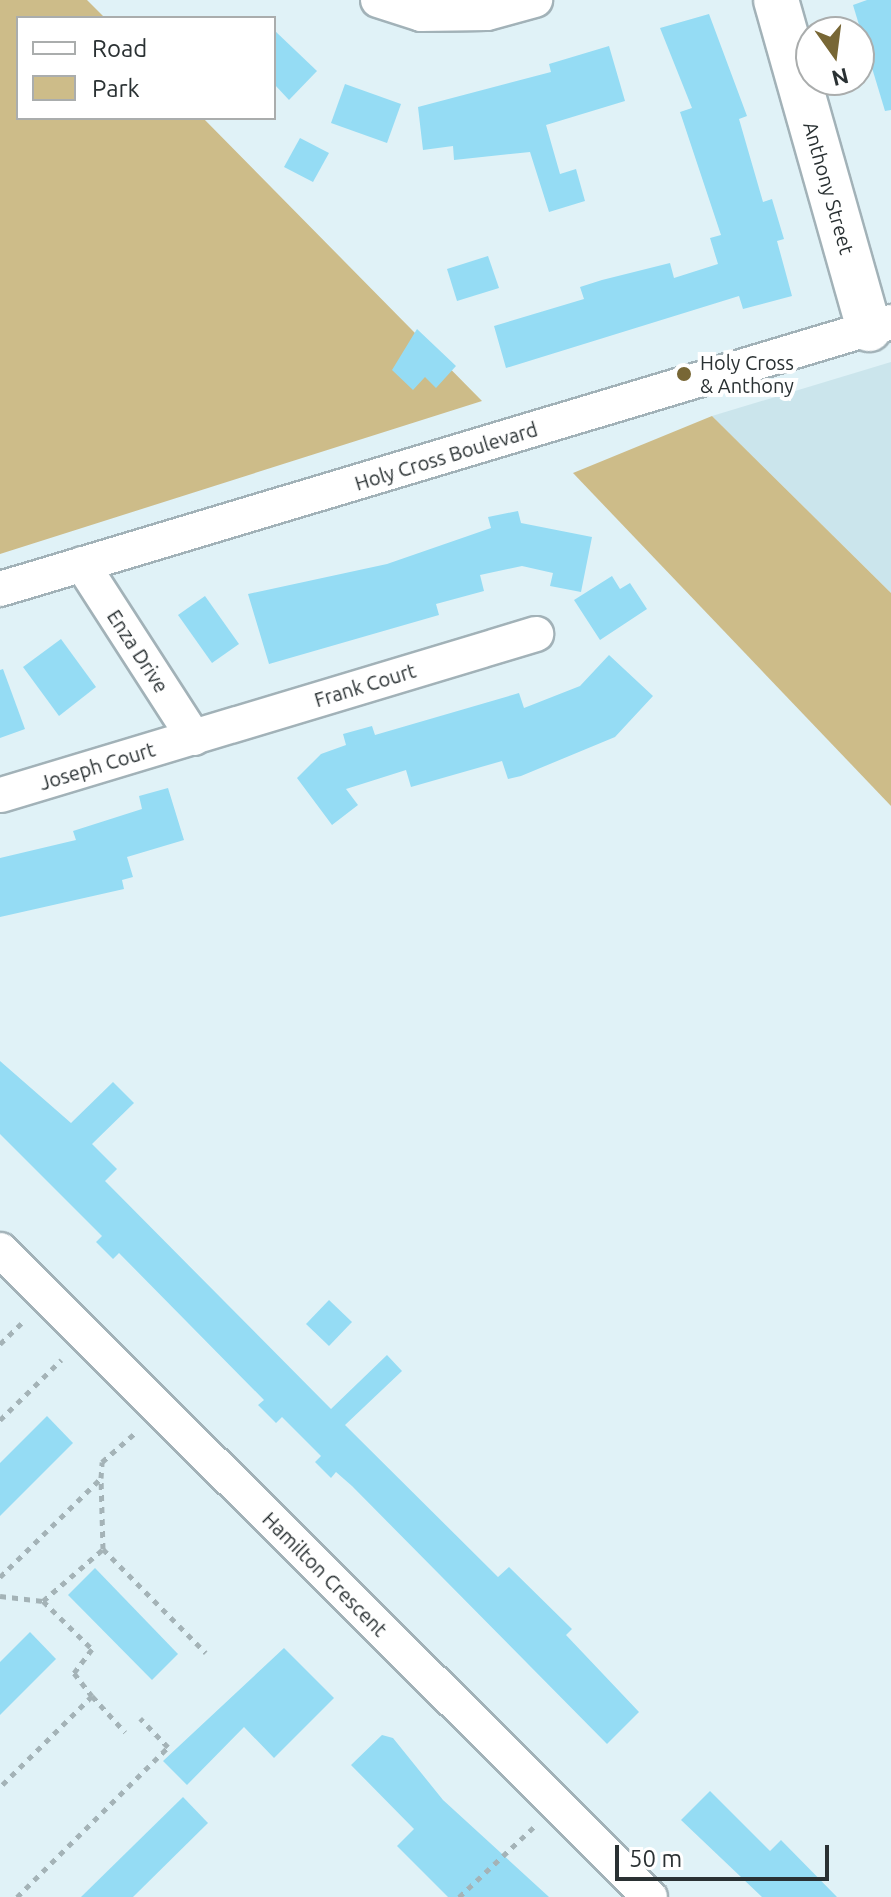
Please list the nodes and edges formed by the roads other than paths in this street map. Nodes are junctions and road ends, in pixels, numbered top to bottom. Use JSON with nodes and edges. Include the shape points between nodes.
{"nodes":[{"id":1,"x":378,"y":0,"type":"edge"},
{"id":2,"x":535,"y":0,"type":"edge"},
{"id":3,"x":776,"y":0,"type":"edge"},
{"id":4,"x":880,"y":326,"type":"edge"},
{"id":5,"x":82,"y":564,"type":"junction"},
{"id":6,"x":0,"y":589,"type":"edge"},
{"id":7,"x":536,"y":634,"type":"dead end"},
{"id":8,"x":194,"y":738,"type":"junction"},
{"id":9,"x":1,"y":795,"type":"edge"},
{"id":10,"x":0,"y":1250,"type":"edge"},
{"id":11,"x":650,"y":1897,"type":"edge"}],
"edges":[{"from":1,"to":2,"type":"street","via":[[421,14],[487,13]]},
{"from":3,"to":4,"type":"street","name":"Anthony Street"},
{"from":4,"to":5,"type":"street","name":"Holy Cross Boulevard"},
{"from":5,"to":6,"type":"street","name":"Holy Cross Boulevard"},
{"from":5,"to":8,"type":"street","name":"Enza Drive"},
{"from":7,"to":8,"type":"street","name":"Frank Court"},
{"from":8,"to":9,"type":"street","name":"Joseph Court"},
{"from":10,"to":11,"type":"street","name":"Hamilton Crescent"}]}
